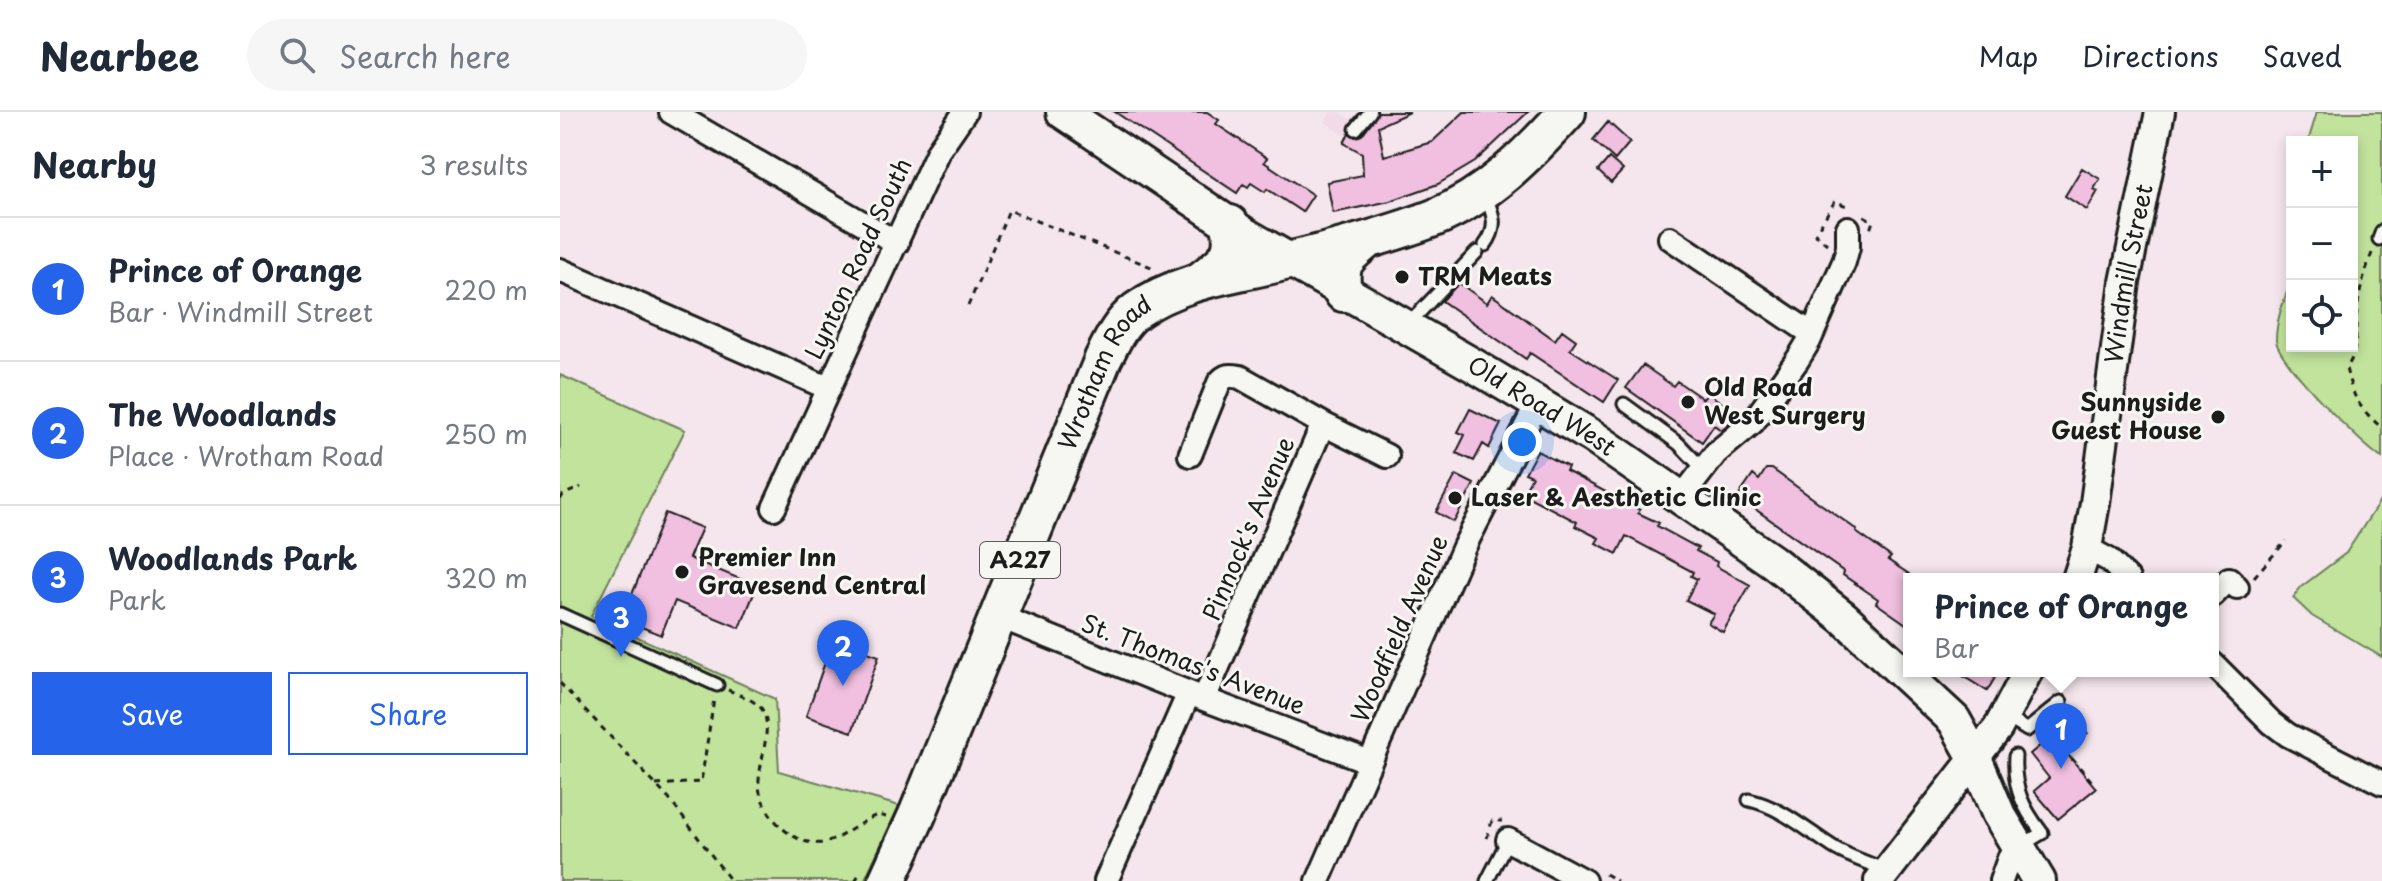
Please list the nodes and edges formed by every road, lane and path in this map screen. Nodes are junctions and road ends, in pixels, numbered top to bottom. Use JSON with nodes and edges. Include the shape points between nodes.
{"nodes":[{"id":1,"x":671,"y":112,"type":"edge"},
{"id":2,"x":965,"y":112,"type":"edge"},
{"id":3,"x":1063,"y":112,"type":"edge"},
{"id":4,"x":1370,"y":112,"type":"edge"},
{"id":5,"x":1567,"y":112,"type":"edge"},
{"id":6,"x":2160,"y":112,"type":"edge"},
{"id":7,"x":1356,"y":129,"type":"dead end"},
{"id":8,"x":1483,"y":191,"type":"junction"},
{"id":9,"x":1230,"y":224,"type":"junction"},
{"id":10,"x":1858,"y":232,"type":"joint"},
{"id":11,"x":2381,"y":235,"type":"edge"},
{"id":12,"x":1670,"y":238,"type":"dead end"},
{"id":13,"x":1365,"y":242,"type":"junction"},
{"id":14,"x":897,"y":243,"type":"junction"},
{"id":15,"x":1830,"y":247,"type":"dead end"},
{"id":16,"x":1289,"y":261,"type":"junction"},
{"id":17,"x":560,"y":270,"type":"edge"},
{"id":18,"x":1200,"y":281,"type":"junction"},
{"id":19,"x":1343,"y":293,"type":"junction"},
{"id":20,"x":968,"y":306,"type":"dead end"},
{"id":21,"x":1410,"y":329,"type":"junction"},
{"id":22,"x":1812,"y":334,"type":"junction"},
{"id":23,"x":828,"y":388,"type":"junction"},
{"id":24,"x":1538,"y":403,"type":"junction"},
{"id":25,"x":1624,"y":404,"type":"dead end"},
{"id":26,"x":1323,"y":424,"type":"junction"},
{"id":27,"x":2382,"y":428,"type":"edge"},
{"id":28,"x":1381,"y":445,"type":"dead end"},
{"id":29,"x":1190,"y":455,"type":"dead end"},
{"id":30,"x":1703,"y":469,"type":"junction"},
{"id":31,"x":581,"y":487,"type":"dead end"},
{"id":32,"x":1682,"y":497,"type":"junction"},
{"id":33,"x":560,"y":500,"type":"edge"},
{"id":34,"x":774,"y":508,"type":"dead end"},
{"id":35,"x":2286,"y":541,"type":"dead end"},
{"id":36,"x":2087,"y":548,"type":"junction"},
{"id":37,"x":2079,"y":573,"type":"edge"},
{"id":38,"x":2122,"y":573,"type":"edge"},
{"id":39,"x":2229,"y":582,"type":"edge"},
{"id":40,"x":560,"y":614,"type":"edge"},
{"id":41,"x":998,"y":616,"type":"junction"},
{"id":42,"x":2219,"y":670,"type":"edge"},
{"id":43,"x":1903,"y":671,"type":"edge"},
{"id":44,"x":1909,"y":677,"type":"edge"},
{"id":45,"x":2025,"y":677,"type":"edge"},
{"id":46,"x":560,"y":683,"type":"edge"},
{"id":47,"x":717,"y":685,"type":"junction"},
{"id":48,"x":1197,"y":696,"type":"junction"},
{"id":49,"x":2061,"y":702,"type":"dead end"},
{"id":50,"x":2004,"y":716,"type":"junction"},
{"id":51,"x":2039,"y":720,"type":"junction"},
{"id":52,"x":2088,"y":732,"type":"dead end"},
{"id":53,"x":2066,"y":751,"type":"junction"},
{"id":54,"x":2015,"y":756,"type":"dead end"},
{"id":55,"x":1975,"y":758,"type":"junction"},
{"id":56,"x":1370,"y":762,"type":"junction"},
{"id":57,"x":2382,"y":783,"type":"edge"},
{"id":58,"x":656,"y":785,"type":"junction"},
{"id":59,"x":2095,"y":785,"type":"dead end"},
{"id":60,"x":1749,"y":800,"type":"dead end"},
{"id":61,"x":888,"y":817,"type":"dead end"},
{"id":62,"x":1508,"y":840,"type":"joint"},
{"id":63,"x":2018,"y":848,"type":"junction"},
{"id":64,"x":874,"y":875,"type":"edge"},
{"id":65,"x":1883,"y":876,"type":"edge"},
{"id":66,"x":731,"y":881,"type":"edge"},
{"id":67,"x":855,"y":881,"type":"edge"},
{"id":68,"x":1106,"y":881,"type":"edge"},
{"id":69,"x":1318,"y":881,"type":"edge"},
{"id":70,"x":1487,"y":881,"type":"edge"},
{"id":71,"x":1584,"y":881,"type":"edge"},
{"id":72,"x":2001,"y":881,"type":"edge"},
{"id":73,"x":2039,"y":881,"type":"edge"}],
"edges":[{"from":1,"to":14,"type":"street"},
{"from":2,"to":14,"type":"street","name":"Lynton Road South","via":[[938,151]]},
{"from":3,"to":9,"type":"main road","name":"Old Road West"},
{"from":4,"to":7,"type":"lane"},
{"from":5,"to":8,"type":"main road","name":"Wrotham Road","number":"A227"},
{"from":6,"to":36,"type":"street","name":"Windmill Street","via":[[2125,282]]},
{"from":8,"to":13,"type":"main road","name":"Wrotham Road","number":"A227","via":[[1435,217]]},
{"from":8,"to":21,"type":"lane","via":[[1492,210],[1492,235]]},
{"from":9,"to":16,"type":"main road","name":"Old Road West"},
{"from":9,"to":18,"type":"main road","number":"A227","via":[[1229,256]]},
{"from":10,"to":15,"type":"path","via":[[1873,221],[1836,200],[1815,235]]},
{"from":10,"to":22,"type":"street"},
{"from":11,"to":27,"type":"path","via":[[2357,309],[2353,359],[2346,368],[2362,411]]},
{"from":12,"to":22,"type":"street"},
{"from":13,"to":16,"type":"main road","name":"Wrotham Road","number":"A227"},
{"from":13,"to":19,"type":"main road","via":[[1342,266]]},
{"from":14,"to":23,"type":"street","name":"Lynton Road South"},
{"from":16,"to":18,"type":"main road","name":"Wrotham Road","number":"A227"},
{"from":16,"to":19,"type":"main road","name":"Old Road West"},
{"from":17,"to":23,"type":"street","name":"Lynton Road South"},
{"from":18,"to":20,"type":"path","via":[[1009,210]]},
{"from":18,"to":41,"type":"main road","name":"Wrotham Road","number":"A227","via":[[1141,308],[1113,339]]},
{"from":19,"to":21,"type":"main road","name":"Old Road West"},
{"from":21,"to":24,"type":"main road","name":"Old Road West"},
{"from":22,"to":30,"type":"street","via":[[1757,416]]},
{"from":23,"to":34,"type":"street","name":"Lynton Road South"},
{"from":24,"to":32,"type":"main road","name":"Old Road West"},
{"from":24,"to":56,"type":"street","name":"Woodfield Avenue","via":[[1464,547]]},
{"from":25,"to":30,"type":"lane","via":[[1679,444]]},
{"from":26,"to":28,"type":"street"},
{"from":26,"to":29,"type":"street","via":[[1231,375],[1219,383]]},
{"from":26,"to":48,"type":"street","name":"Pinnock's Avenue"},
{"from":30,"to":32,"type":"street"},
{"from":31,"to":33,"type":"path"},
{"from":32,"to":43,"type":"main road","name":"Old Road West","via":[[1784,570]]},
{"from":35,"to":39,"type":"path"},
{"from":36,"to":37,"type":"street","name":"Windmill Street"},
{"from":36,"to":38,"type":"street"},
{"from":40,"to":47,"type":"lane"},
{"from":41,"to":48,"type":"street","name":"St. Thomas's Avenue"},
{"from":41,"to":64,"type":"main road","name":"Wrotham Road","number":"A227","via":[[917,815]]},
{"from":42,"to":57,"type":"street","via":[[2288,735]]},
{"from":44,"to":55,"type":"main road","name":"Old Road West","via":[[1954,720]]},
{"from":45,"to":50,"type":"street"},
{"from":46,"to":58,"type":"path"},
{"from":47,"to":58,"type":"path","via":[[701,782]]},
{"from":47,"to":61,"type":"path","via":[[760,707],[765,740],[759,787],[769,813],[788,833],[809,843],[826,843],[877,815]]},
{"from":48,"to":56,"type":"street","name":"St. Thomas's Avenue"},
{"from":48,"to":68,"type":"street","name":"Pinnock's Avenue"},
{"from":49,"to":51,"type":"lane"},
{"from":50,"to":51,"type":"lane","via":[[2027,730]]},
{"from":50,"to":55,"type":"street"},
{"from":51,"to":53,"type":"path"},
{"from":52,"to":53,"type":"path"},
{"from":53,"to":59,"type":"path"},
{"from":54,"to":63,"type":"lane","via":[[2018,794],[2042,833]]},
{"from":55,"to":63,"type":"main road","name":"Old Road West"},
{"from":55,"to":65,"type":"street"},
{"from":56,"to":69,"type":"street","name":"Woodfield Avenue"},
{"from":58,"to":66,"type":"path"},
{"from":60,"to":65,"type":"lane","via":[[1780,812]]},
{"from":62,"to":70,"type":"lane"},
{"from":62,"to":71,"type":"street"},
{"from":63,"to":72,"type":"street"},
{"from":63,"to":73,"type":"main road","name":"Old Road West"},
{"from":64,"to":67,"type":"path"}]}
